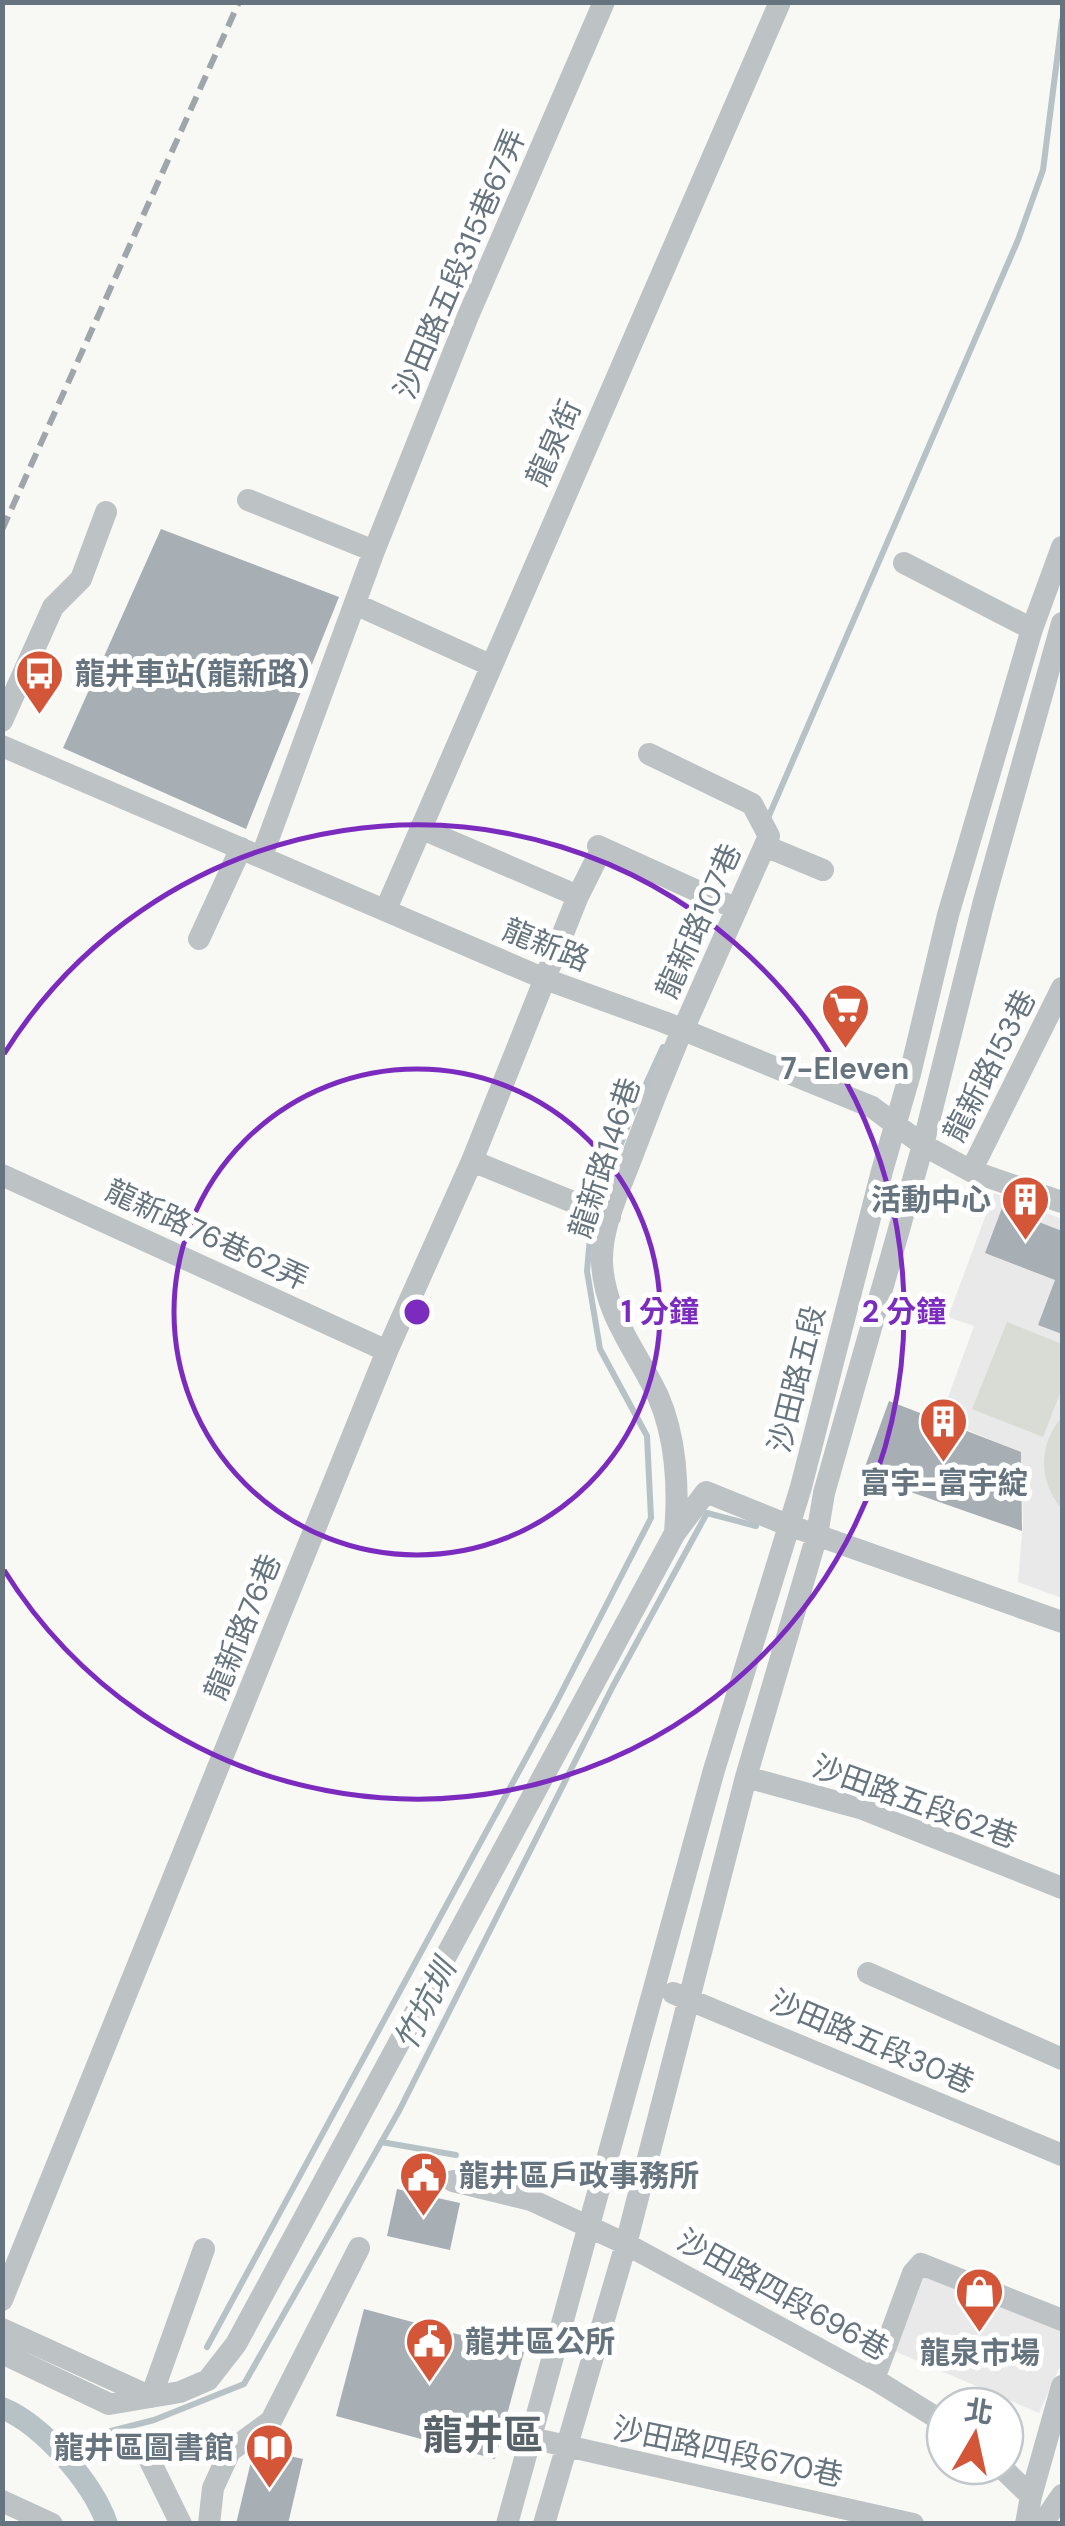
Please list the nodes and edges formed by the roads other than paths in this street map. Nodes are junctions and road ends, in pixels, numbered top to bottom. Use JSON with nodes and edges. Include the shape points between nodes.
{"nodes":[{"id":1,"x":604,"y":2,"type":"edge"},
{"id":2,"x":780,"y":2,"type":"edge"},
{"id":3,"x":248,"y":500,"type":"dead end"},
{"id":4,"x":106,"y":512,"type":"dead end"},
{"id":5,"x":1062,"y":548,"type":"edge"},
{"id":6,"x":374,"y":551,"type":"junction"},
{"id":7,"x":904,"y":563,"type":"dead end"},
{"id":8,"x":354,"y":604,"type":"junction"},
{"id":9,"x":1034,"y":623,"type":"junction"},
{"id":10,"x":1062,"y":625,"type":"edge"},
{"id":11,"x":490,"y":665,"type":"junction"},
{"id":12,"x":2,"y":721,"type":"edge"},
{"id":13,"x":2,"y":746,"type":"edge"},
{"id":14,"x":649,"y":754,"type":"dead end"},
{"id":15,"x":420,"y":828,"type":"junction"},
{"id":16,"x":764,"y":833,"type":"junction"},
{"id":17,"x":251,"y":852,"type":"junction"},
{"id":18,"x":823,"y":870,"type":"dead end"},
{"id":19,"x":578,"y":896,"type":"junction"},
{"id":20,"x":730,"y":906,"type":"junction"},
{"id":21,"x":386,"y":909,"type":"junction"},
{"id":22,"x":199,"y":939,"type":"dead end"},
{"id":23,"x":545,"y":979,"type":"junction"},
{"id":24,"x":1062,"y":988,"type":"edge"},
{"id":25,"x":676,"y":1028,"type":"junction"},
{"id":26,"x":1052,"y":1032,"type":"edge"},
{"id":27,"x":896,"y":1125,"type":"junction"},
{"id":28,"x":924,"y":1145,"type":"junction"},
{"id":29,"x":472,"y":1162,"type":"junction"},
{"id":30,"x":971,"y":1170,"type":"junction"},
{"id":31,"x":2,"y":1175,"type":"edge"},
{"id":32,"x":1062,"y":1202,"type":"edge"},
{"id":33,"x":601,"y":1213,"type":"junction"},
{"id":34,"x":387,"y":1350,"type":"junction"},
{"id":35,"x":788,"y":1525,"type":"junction"},
{"id":36,"x":675,"y":1533,"type":"junction"},
{"id":37,"x":816,"y":1535,"type":"junction"},
{"id":38,"x":1062,"y":1622,"type":"edge"},
{"id":39,"x":746,"y":1777,"type":"junction"},
{"id":40,"x":1062,"y":1888,"type":"edge"},
{"id":41,"x":868,"y":1973,"type":"dead end"},
{"id":42,"x":656,"y":1987,"type":"junction"},
{"id":43,"x":688,"y":1999,"type":"junction"},
{"id":44,"x":1062,"y":2060,"type":"edge"},
{"id":45,"x":1062,"y":2155,"type":"edge"},
{"id":46,"x":453,"y":2181,"type":"dead end"},
{"id":47,"x":588,"y":2226,"type":"junction"},
{"id":48,"x":626,"y":2244,"type":"junction"},
{"id":49,"x":358,"y":2248,"type":"dead end"},
{"id":50,"x":204,"y":2249,"type":"dead end"},
{"id":51,"x":2,"y":2300,"type":"edge"},
{"id":52,"x":1062,"y":2320,"type":"edge"},
{"id":53,"x":2,"y":2329,"type":"edge"},
{"id":54,"x":555,"y":2351,"type":"junction"},
{"id":55,"x":2,"y":2353,"type":"edge"},
{"id":56,"x":592,"y":2360,"type":"junction"},
{"id":57,"x":874,"y":2379,"type":"junction"},
{"id":58,"x":1062,"y":2386,"type":"edge"},
{"id":59,"x":151,"y":2396,"type":"junction"},
{"id":60,"x":925,"y":2410,"type":"edge"},
{"id":61,"x":531,"y":2438,"type":"junction"},
{"id":62,"x":566,"y":2447,"type":"junction"},
{"id":63,"x":150,"y":2461,"type":"dead end"},
{"id":64,"x":1021,"y":2486,"type":"edge"},
{"id":65,"x":1031,"y":2496,"type":"junction"},
{"id":66,"x":1062,"y":2496,"type":"edge"},
{"id":67,"x":2,"y":2501,"type":"edge"},
{"id":68,"x":828,"y":2514,"type":"edge"},
{"id":69,"x":52,"y":2524,"type":"edge"},
{"id":70,"x":180,"y":2524,"type":"edge"},
{"id":71,"x":208,"y":2524,"type":"edge"},
{"id":72,"x":507,"y":2524,"type":"edge"},
{"id":73,"x":544,"y":2524,"type":"edge"},
{"id":74,"x":913,"y":2524,"type":"edge"},
{"id":75,"x":1026,"y":2524,"type":"edge"},
{"id":76,"x":1042,"y":2524,"type":"edge"}],
"edges":[{"from":1,"to":6,"type":"street","name":"沙田路五段315巷67弄"},
{"from":2,"to":11,"type":"street","name":"龍泉街"},
{"from":3,"to":6,"type":"street"},
{"from":4,"to":12,"type":"street","via":[[81,579],[54,608]]},
{"from":5,"to":9,"type":"street","name":"沙田路五段"},
{"from":6,"to":8,"type":"street","name":"沙田路五段315巷67弄"},
{"from":7,"to":9,"type":"street"},
{"from":8,"to":11,"type":"street"},
{"from":8,"to":17,"type":"street","name":"沙田路五段315巷67弄"},
{"from":9,"to":10,"type":"street"},
{"from":9,"to":27,"type":"street","name":"沙田路五段","via":[[948,916]]},
{"from":10,"to":28,"type":"street","name":"沙田路五段"},
{"from":11,"to":15,"type":"street","name":"龍泉街"},
{"from":13,"to":17,"type":"street","name":"龍新路"},
{"from":14,"to":16,"type":"street","via":[[752,804]]},
{"from":15,"to":19,"type":"street"},
{"from":15,"to":21,"type":"street","name":"龍泉街"},
{"from":16,"to":18,"type":"street"},
{"from":16,"to":20,"type":"street","name":"龍新路107巷"},
{"from":17,"to":21,"type":"street","name":"龍新路"},
{"from":17,"to":22,"type":"street","name":"沙田路五段315巷67弄"},
{"from":19,"to":20,"type":"street","name":"龍新路76巷","via":[[600,848]]},
{"from":19,"to":23,"type":"street","name":"龍新路76巷"},
{"from":20,"to":25,"type":"street","name":"龍新路107巷"},
{"from":21,"to":23,"type":"street","name":"龍新路"},
{"from":23,"to":25,"type":"street","name":"龍新路"},
{"from":23,"to":29,"type":"street","name":"龍新路76巷"},
{"from":24,"to":26,"type":"street","name":"龍新路153巷"},
{"from":25,"to":27,"type":"street","name":"龍新路","via":[[872,1107]]},
{"from":25,"to":33,"type":"street","name":"龍新路146巷"},
{"from":26,"to":30,"type":"street","name":"龍新路153巷"},
{"from":27,"to":28,"type":"street","name":"龍新路"},
{"from":27,"to":35,"type":"street","name":"沙田路五段"},
{"from":28,"to":30,"type":"street","name":"龍新路"},
{"from":28,"to":37,"type":"street","name":"沙田路五段"},
{"from":29,"to":33,"type":"street"},
{"from":29,"to":34,"type":"street","name":"龍新路76巷"},
{"from":30,"to":32,"type":"street","name":"龍新路"},
{"from":31,"to":34,"type":"street","name":"龍新路76巷62弄"},
{"from":33,"to":36,"type":"street","name":"龍新路146巷","via":[[606,1291],[668,1431]]},
{"from":34,"to":51,"type":"street","name":"龍新路76巷"},
{"from":35,"to":36,"type":"street","via":[[706,1492]]},
{"from":35,"to":37,"type":"street"},
{"from":35,"to":42,"type":"street","name":"沙田路五段"},
{"from":36,"to":59,"type":"street","via":[[236,2344],[208,2380]]},
{"from":37,"to":38,"type":"street"},
{"from":37,"to":39,"type":"street","name":"沙田路五段"},
{"from":39,"to":40,"type":"street","name":"沙田路五段62巷","via":[[862,1810]]},
{"from":39,"to":43,"type":"street","name":"沙田路五段"},
{"from":41,"to":44,"type":"street"},
{"from":42,"to":43,"type":"street","name":"沙田路五段30巷"},
{"from":42,"to":47,"type":"street","name":"沙田路五段"},
{"from":43,"to":45,"type":"street","name":"沙田路五段30巷"},
{"from":43,"to":48,"type":"street","name":"沙田路五段"},
{"from":46,"to":47,"type":"street","name":"沙田路四段696巷","via":[[531,2200]]},
{"from":47,"to":48,"type":"street","name":"沙田路四段696巷"},
{"from":47,"to":54,"type":"street","name":"沙田路五段"},
{"from":48,"to":56,"type":"street","name":"沙田路五段"},
{"from":48,"to":57,"type":"street","name":"沙田路四段696巷"},
{"from":49,"to":71,"type":"street","via":[[270,2421],[230,2452],[213,2488]]},
{"from":50,"to":59,"type":"street"},
{"from":52,"to":57,"type":"street","via":[[921,2264]]},
{"from":53,"to":59,"type":"street"},
{"from":54,"to":56,"type":"street"},
{"from":54,"to":61,"type":"street","name":"沙田路五段"},
{"from":55,"to":59,"type":"street","via":[[109,2404]]},
{"from":56,"to":62,"type":"street","name":"沙田路五段"},
{"from":57,"to":60,"type":"street","name":"沙田路四段696巷"},
{"from":58,"to":65,"type":"street"},
{"from":61,"to":62,"type":"street","name":"沙田路四段670巷"},
{"from":61,"to":72,"type":"street","name":"沙田路五段"},
{"from":62,"to":68,"type":"street","name":"沙田路四段670巷"},
{"from":62,"to":73,"type":"street","name":"沙田路五段"},
{"from":63,"to":70,"type":"street"},
{"from":64,"to":65,"type":"street"},
{"from":65,"to":75,"type":"street"},
{"from":66,"to":76,"type":"street"},
{"from":67,"to":69,"type":"street"},
{"from":68,"to":74,"type":"street","name":"沙田路四段670巷"}]}
